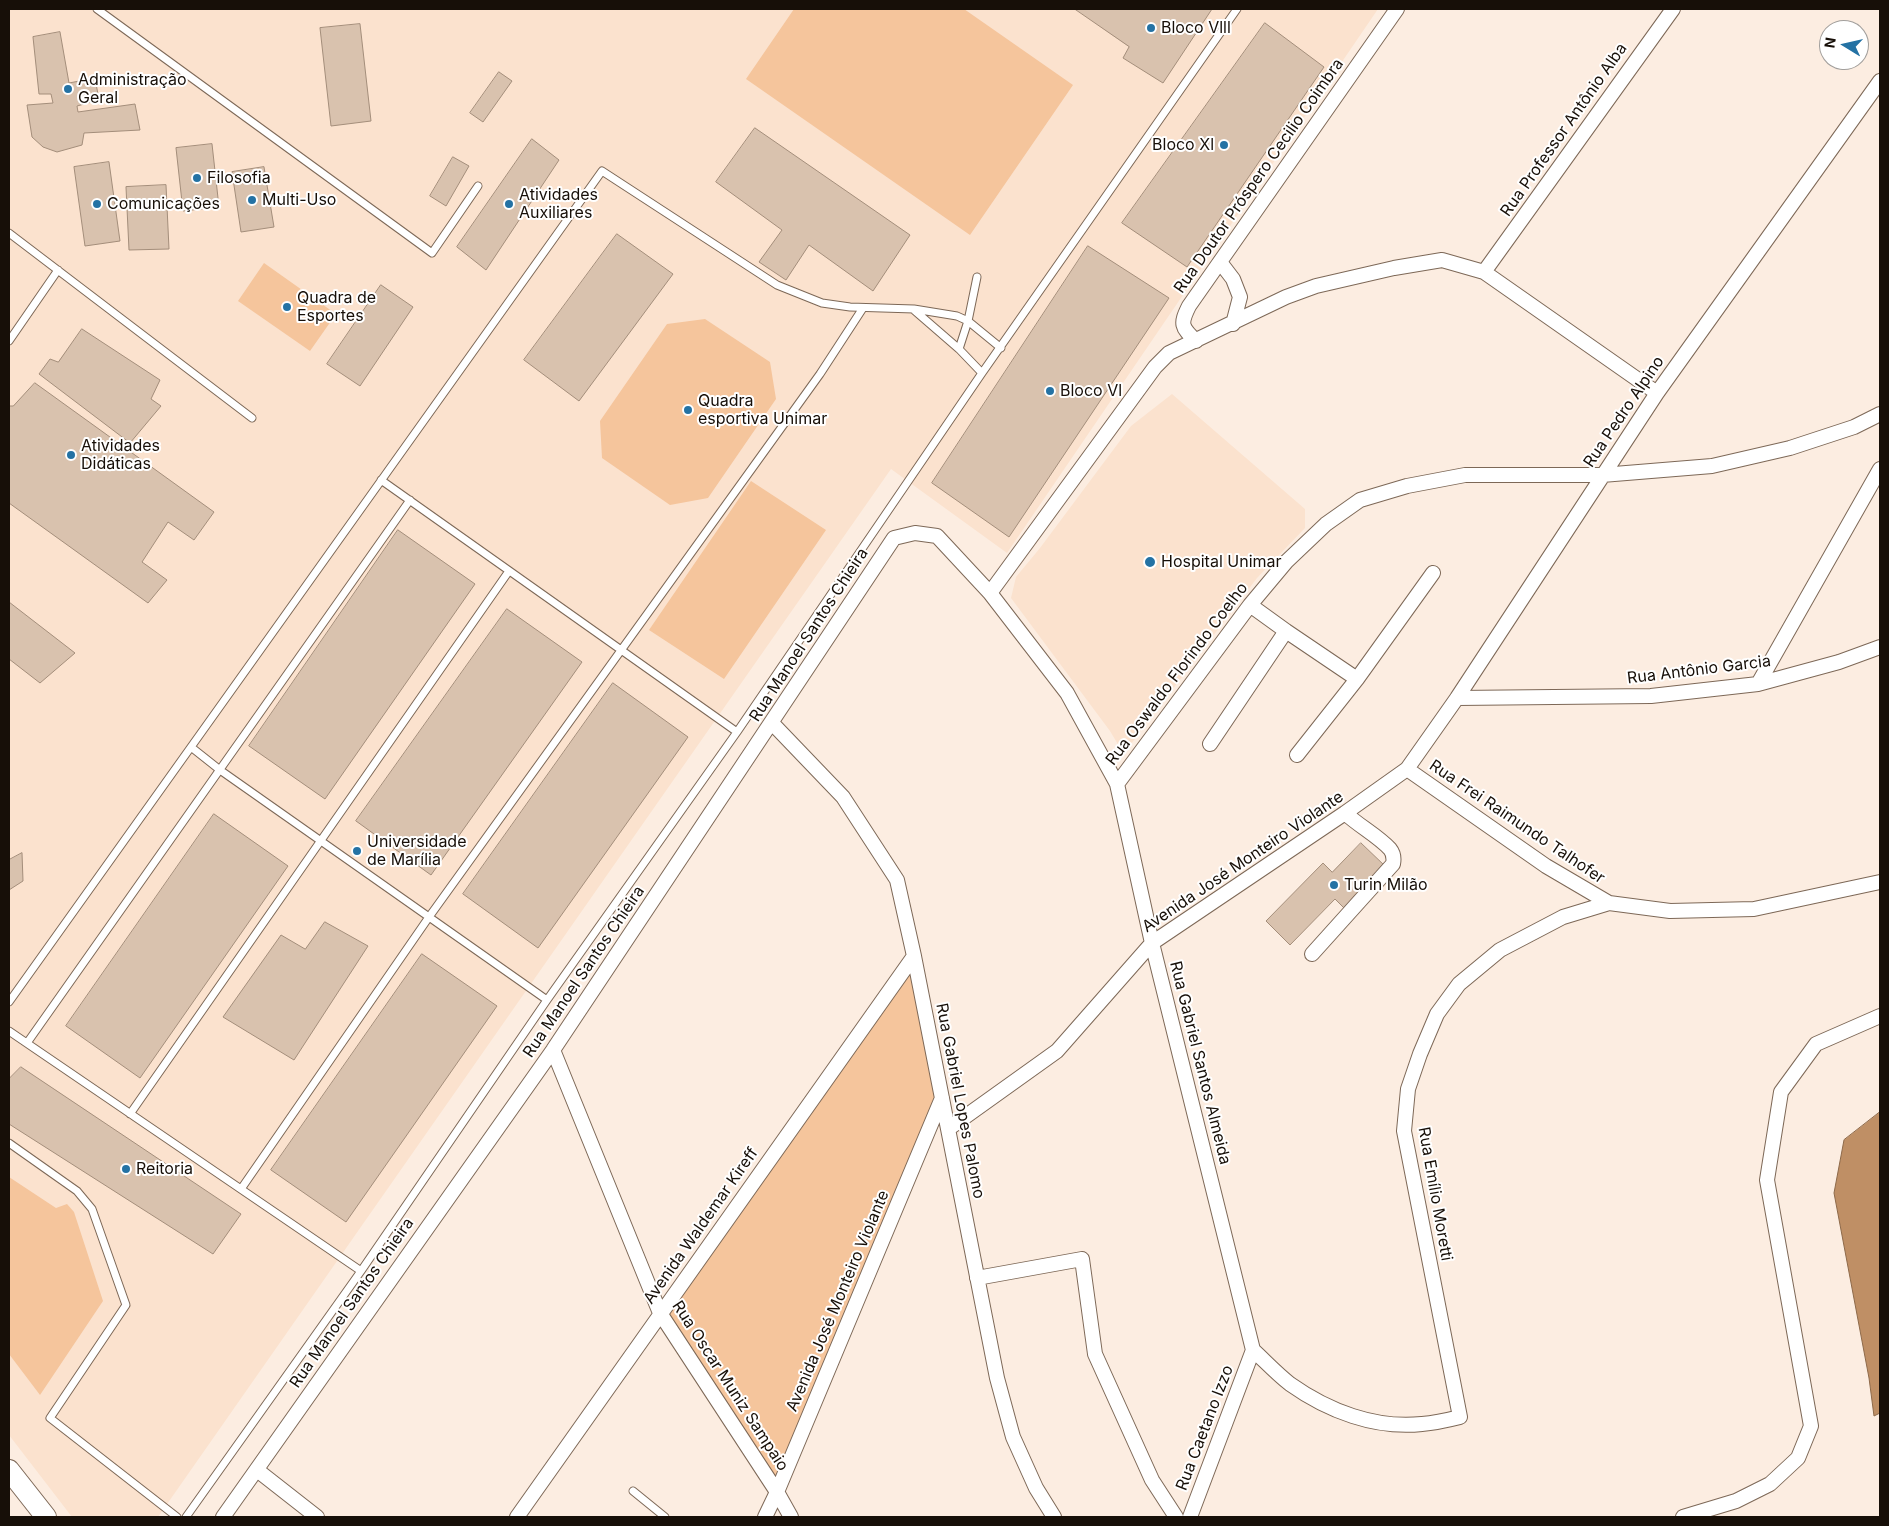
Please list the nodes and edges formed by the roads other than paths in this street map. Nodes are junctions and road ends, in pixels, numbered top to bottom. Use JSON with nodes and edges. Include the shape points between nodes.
{"nodes":[{"id":1,"x":97,"y":9,"type":"edge"},
{"id":2,"x":1237,"y":9,"type":"edge"},
{"id":3,"x":1397,"y":9,"type":"edge"},
{"id":4,"x":1673,"y":9,"type":"edge"},
{"id":5,"x":1880,"y":82,"type":"edge"},
{"id":6,"x":478,"y":186,"type":"dead end"},
{"id":7,"x":9,"y":233,"type":"edge"},
{"id":8,"x":1220,"y":262,"type":"junction"},
{"id":9,"x":58,"y":270,"type":"junction"},
{"id":10,"x":1484,"y":272,"type":"junction"},
{"id":11,"x":977,"y":277,"type":"dead end"},
{"id":12,"x":863,"y":308,"type":"junction"},
{"id":13,"x":914,"y":309,"type":"junction"},
{"id":14,"x":968,"y":322,"type":"junction"},
{"id":15,"x":1233,"y":324,"type":"junction"},
{"id":16,"x":9,"y":341,"type":"edge"},
{"id":17,"x":1196,"y":341,"type":"junction"},
{"id":18,"x":1001,"y":348,"type":"junction"},
{"id":19,"x":959,"y":349,"type":"junction"},
{"id":20,"x":982,"y":373,"type":"junction"},
{"id":21,"x":1656,"y":393,"type":"junction"},
{"id":22,"x":1880,"y":414,"type":"edge"},
{"id":23,"x":252,"y":418,"type":"dead end"},
{"id":24,"x":1880,"y":469,"type":"edge"},
{"id":25,"x":1602,"y":475,"type":"junction"},
{"id":26,"x":381,"y":480,"type":"junction"},
{"id":27,"x":410,"y":500,"type":"junction"},
{"id":28,"x":509,"y":571,"type":"junction"},
{"id":29,"x":1433,"y":573,"type":"dead end"},
{"id":30,"x":990,"y":593,"type":"junction"},
{"id":31,"x":1250,"y":605,"type":"junction"},
{"id":32,"x":1286,"y":631,"type":"junction"},
{"id":33,"x":1880,"y":646,"type":"edge"},
{"id":34,"x":620,"y":650,"type":"junction"},
{"id":35,"x":1357,"y":679,"type":"junction"},
{"id":36,"x":1758,"y":684,"type":"junction"},
{"id":37,"x":1457,"y":698,"type":"junction"},
{"id":38,"x":772,"y":723,"type":"junction"},
{"id":39,"x":736,"y":732,"type":"junction"},
{"id":40,"x":1210,"y":744,"type":"dead end"},
{"id":41,"x":191,"y":746,"type":"junction"},
{"id":42,"x":1297,"y":755,"type":"dead end"},
{"id":43,"x":1407,"y":769,"type":"junction"},
{"id":44,"x":220,"y":770,"type":"junction"},
{"id":45,"x":1116,"y":784,"type":"junction"},
{"id":46,"x":1345,"y":813,"type":"junction"},
{"id":47,"x":321,"y":840,"type":"junction"},
{"id":48,"x":1880,"y":882,"type":"edge"},
{"id":49,"x":1609,"y":903,"type":"junction"},
{"id":50,"x":429,"y":917,"type":"junction"},
{"id":51,"x":1152,"y":943,"type":"junction"},
{"id":52,"x":1312,"y":954,"type":"dead end"},
{"id":53,"x":914,"y":956,"type":"junction"},
{"id":54,"x":547,"y":1000,"type":"junction"},
{"id":55,"x":9,"y":1002,"type":"edge"},
{"id":56,"x":1880,"y":1016,"type":"edge"},
{"id":57,"x":9,"y":1031,"type":"edge"},
{"id":58,"x":27,"y":1043,"type":"junction"},
{"id":59,"x":553,"y":1050,"type":"junction"},
{"id":60,"x":942,"y":1098,"type":"junction"},
{"id":61,"x":130,"y":1114,"type":"junction"},
{"id":62,"x":948,"y":1129,"type":"junction"},
{"id":63,"x":9,"y":1143,"type":"edge"},
{"id":64,"x":241,"y":1189,"type":"junction"},
{"id":65,"x":361,"y":1270,"type":"junction"},
{"id":66,"x":977,"y":1278,"type":"junction"},
{"id":67,"x":660,"y":1313,"type":"junction"},
{"id":68,"x":1253,"y":1350,"type":"junction"},
{"id":69,"x":9,"y":1470,"type":"edge"},
{"id":70,"x":257,"y":1470,"type":"junction"},
{"id":71,"x":633,"y":1491,"type":"dead end"},
{"id":72,"x":777,"y":1492,"type":"junction"},
{"id":73,"x":46,"y":1517,"type":"edge"},
{"id":74,"x":177,"y":1517,"type":"edge"},
{"id":75,"x":186,"y":1517,"type":"edge"},
{"id":76,"x":223,"y":1517,"type":"edge"},
{"id":77,"x":317,"y":1517,"type":"edge"},
{"id":78,"x":517,"y":1517,"type":"edge"},
{"id":79,"x":665,"y":1517,"type":"edge"},
{"id":80,"x":765,"y":1517,"type":"edge"},
{"id":81,"x":791,"y":1517,"type":"edge"},
{"id":82,"x":1054,"y":1517,"type":"edge"},
{"id":83,"x":1176,"y":1517,"type":"edge"},
{"id":84,"x":1190,"y":1517,"type":"edge"},
{"id":85,"x":1683,"y":1517,"type":"edge"}],
"edges":[{"from":1,"to":6,"type":"lane","via":[[432,253]]},
{"from":2,"to":18,"type":"lane"},
{"from":3,"to":8,"type":"street","name":"Rua Doutor Próspero Cecilio Coimbra"},
{"from":4,"to":10,"type":"street","name":"Rua Professor Antônio Alba"},
{"from":5,"to":21,"type":"street","name":"Rua Pedro Alpino"},
{"from":7,"to":9,"type":"lane"},
{"from":8,"to":15,"type":"street","via":[[1233,279],[1240,296]]},
{"from":8,"to":17,"type":"street","name":"Rua Doutor Próspero Cecilio Coimbra","via":[[1182,320],[1184,330]]},
{"from":9,"to":16,"type":"lane"},
{"from":9,"to":23,"type":"lane"},
{"from":10,"to":15,"type":"street","via":[[1442,260],[1394,268],[1316,286]]},
{"from":10,"to":21,"type":"street"},
{"from":11,"to":14,"type":"lane"},
{"from":12,"to":13,"type":"lane"},
{"from":12,"to":26,"type":"lane","via":[[822,303],[777,285],[602,171]]},
{"from":12,"to":34,"type":"lane","via":[[820,374]]},
{"from":13,"to":14,"type":"lane","via":[[957,316]]},
{"from":13,"to":19,"type":"lane"},
{"from":14,"to":18,"type":"lane"},
{"from":14,"to":19,"type":"lane"},
{"from":15,"to":17,"type":"street"},
{"from":17,"to":30,"type":"street","via":[[1169,353],[1155,367]]},
{"from":18,"to":20,"type":"lane"},
{"from":19,"to":20,"type":"lane"},
{"from":20,"to":39,"type":"lane"},
{"from":21,"to":25,"type":"street","name":"Rua Pedro Alpino"},
{"from":22,"to":25,"type":"street","name":"Rua Oswaldo Florindo Coelho","via":[[1854,427],[1790,448],[1712,466]]},
{"from":24,"to":36,"type":"street"},
{"from":25,"to":31,"type":"street","name":"Rua Oswaldo Florindo Coelho","via":[[1465,475],[1407,486],[1360,500],[1326,524],[1286,562]]},
{"from":25,"to":37,"type":"street","name":"Rua Pedro Alpino"},
{"from":26,"to":27,"type":"lane"},
{"from":26,"to":41,"type":"lane"},
{"from":27,"to":28,"type":"lane"},
{"from":27,"to":44,"type":"lane"},
{"from":28,"to":34,"type":"lane"},
{"from":28,"to":47,"type":"lane"},
{"from":29,"to":35,"type":"street"},
{"from":30,"to":38,"type":"street","name":"Rua Manoel Santos Chieira","via":[[936,536],[915,533],[894,538]]},
{"from":30,"to":45,"type":"street","name":"Rua Gabriel Santos Almeida","via":[[1067,693]]},
{"from":31,"to":32,"type":"street"},
{"from":31,"to":45,"type":"street","name":"Rua Oswaldo Florindo Coelho"},
{"from":32,"to":35,"type":"street"},
{"from":32,"to":40,"type":"street"},
{"from":33,"to":36,"type":"street","name":"Rua Antônio Garcia","via":[[1839,662]]},
{"from":34,"to":39,"type":"lane"},
{"from":34,"to":50,"type":"lane"},
{"from":35,"to":42,"type":"street"},
{"from":36,"to":37,"type":"street","name":"Rua Antônio Garcia","via":[[1651,696]]},
{"from":37,"to":43,"type":"street","name":"Rua Pedro Alpino"},
{"from":38,"to":53,"type":"street","name":"Rua Gabriel Lopes Palomo","via":[[843,797],[897,880]]},
{"from":38,"to":59,"type":"street","name":"Rua Manoel Santos Chieira"},
{"from":39,"to":54,"type":"lane"},
{"from":41,"to":44,"type":"lane"},
{"from":41,"to":55,"type":"lane"},
{"from":43,"to":46,"type":"street","name":"Avenida José Monteiro Violante"},
{"from":43,"to":49,"type":"street","name":"Rua Frei Raimundo Talhofer","via":[[1546,866]]},
{"from":44,"to":47,"type":"lane"},
{"from":44,"to":58,"type":"lane"},
{"from":45,"to":51,"type":"street","name":"Rua Gabriel Santos Almeida"},
{"from":46,"to":51,"type":"street","name":"Avenida José Monteiro Violante"},
{"from":46,"to":52,"type":"street","via":[[1390,850],[1393,864]]},
{"from":47,"to":50,"type":"lane"},
{"from":47,"to":61,"type":"lane"},
{"from":48,"to":49,"type":"street","name":"Rua Emílio Moretti","via":[[1754,909],[1670,911]]},
{"from":49,"to":68,"type":"street","name":"Rua Emílio Moretti","via":[[1562,917],[1500,950],[1459,984],[1438,1014],[1408,1089],[1404,1131],[1460,1417],[1422,1424],[1382,1423],[1351,1417],[1289,1383]]},
{"from":50,"to":54,"type":"lane"},
{"from":50,"to":64,"type":"lane"},
{"from":51,"to":62,"type":"street","name":"Avenida José Monteiro Violante","via":[[1057,1051]]},
{"from":51,"to":68,"type":"street","name":"Rua Gabriel Santos Almeida"},
{"from":53,"to":60,"type":"street","name":"Rua Gabriel Lopes Palomo"},
{"from":53,"to":67,"type":"street","name":"Avenida Waldemar Kireff"},
{"from":54,"to":65,"type":"lane"},
{"from":56,"to":85,"type":"street","via":[[1816,1044],[1781,1092],[1767,1180],[1811,1426],[1798,1458],[1770,1484],[1736,1501]]},
{"from":57,"to":58,"type":"lane"},
{"from":58,"to":61,"type":"lane"},
{"from":59,"to":67,"type":"street","name":"Rua Oscar Muniz Sampaio"},
{"from":59,"to":70,"type":"street","name":"Rua Manoel Santos Chieira"},
{"from":60,"to":62,"type":"street","name":"Rua Gabriel Lopes Palomo"},
{"from":60,"to":72,"type":"street","name":"Avenida José Monteiro Violante"},
{"from":61,"to":64,"type":"lane"},
{"from":62,"to":66,"type":"street","name":"Rua Gabriel Lopes Palomo"},
{"from":63,"to":74,"type":"lane","via":[[77,1191],[92,1209],[126,1305],[50,1418]]},
{"from":64,"to":65,"type":"lane"},
{"from":65,"to":75,"type":"lane"},
{"from":66,"to":82,"type":"street","name":"Rua Gabriel Lopes Palomo","via":[[997,1378],[1013,1437],[1036,1488]]},
{"from":66,"to":83,"type":"street","via":[[1082,1259],[1095,1354],[1152,1480]]},
{"from":67,"to":72,"type":"street","name":"Rua Oscar Muniz Sampaio"},
{"from":67,"to":78,"type":"street","name":"Avenida Waldemar Kireff"},
{"from":68,"to":84,"type":"street","name":"Rua Caetano Izzo"},
{"from":69,"to":73,"type":"main road"},
{"from":70,"to":76,"type":"street","name":"Rua Manoel Santos Chieira"},
{"from":70,"to":77,"type":"street"},
{"from":71,"to":79,"type":"lane"},
{"from":72,"to":80,"type":"street","name":"Avenida José Monteiro Violante"},
{"from":72,"to":81,"type":"street","name":"Rua Oscar Muniz Sampaio"}]}
